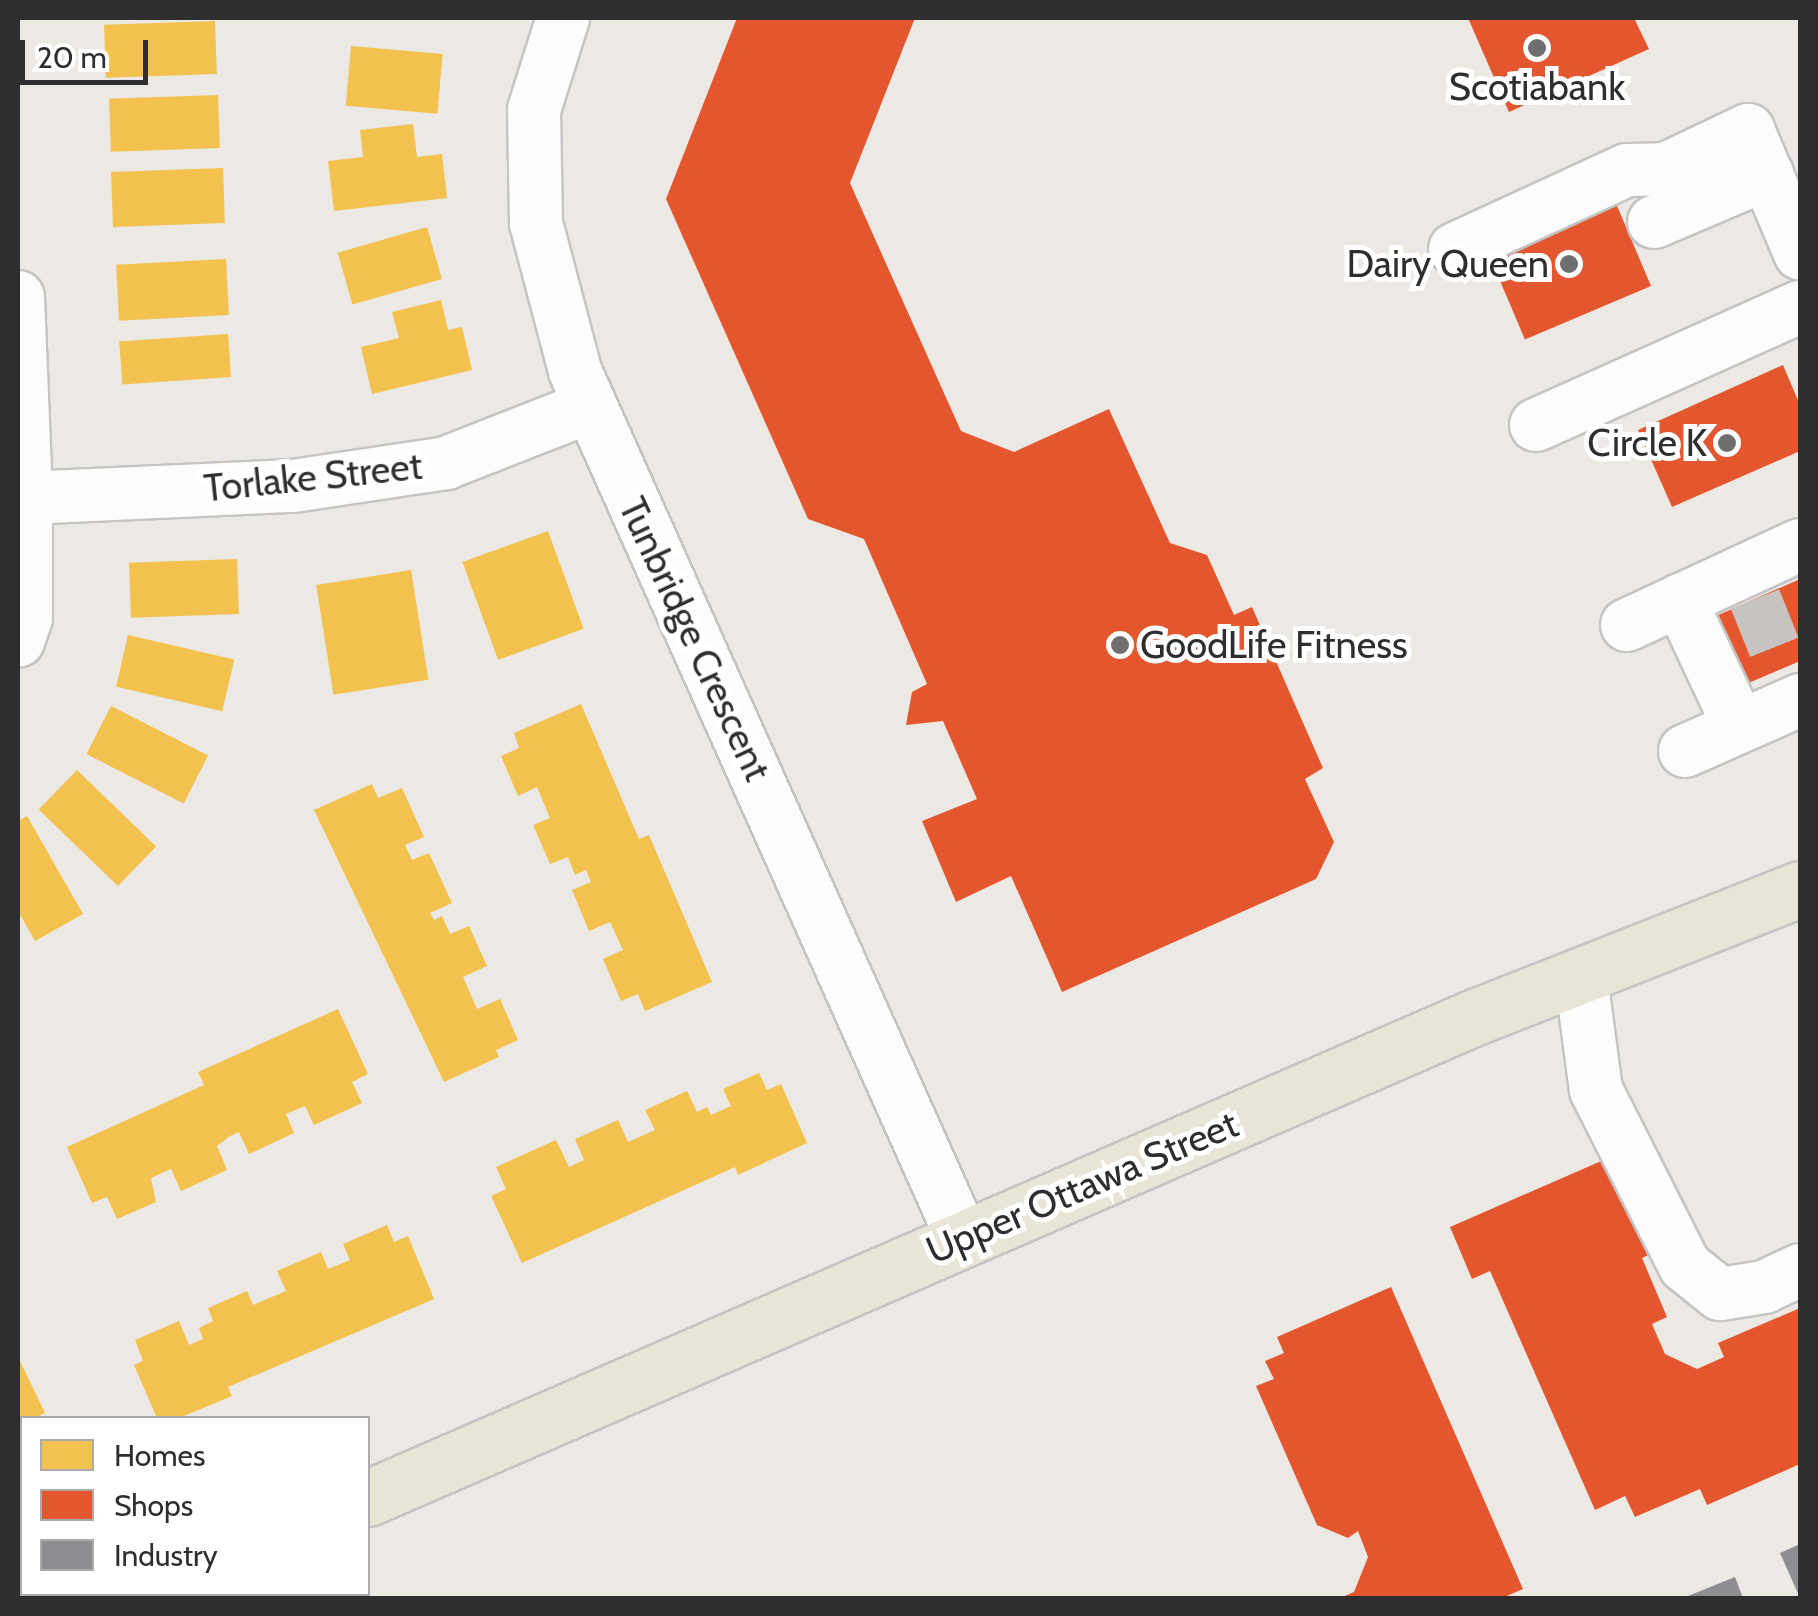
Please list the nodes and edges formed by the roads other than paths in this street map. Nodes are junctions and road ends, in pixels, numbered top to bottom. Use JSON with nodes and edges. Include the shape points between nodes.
{"nodes":[{"id":1,"x":563,"y":18,"type":"edge"},
{"id":2,"x":1758,"y":152,"type":"junction"},
{"id":3,"x":1654,"y":222,"type":"dead end"},
{"id":4,"x":1455,"y":249,"type":"dead end"},
{"id":5,"x":1800,"y":254,"type":"edge"},
{"id":6,"x":18,"y":297,"type":"edge"},
{"id":7,"x":1800,"y":306,"type":"edge"},
{"id":8,"x":589,"y":408,"type":"junction"},
{"id":9,"x":1536,"y":425,"type":"dead end"},
{"id":10,"x":26,"y":498,"type":"junction"},
{"id":11,"x":1800,"y":546,"type":"edge"},
{"id":12,"x":1680,"y":600,"type":"junction"},
{"id":13,"x":1627,"y":626,"type":"dead end"},
{"id":14,"x":18,"y":641,"type":"edge"},
{"id":15,"x":1793,"y":690,"type":"edge"},
{"id":16,"x":1740,"y":726,"type":"junction"},
{"id":17,"x":1685,"y":751,"type":"dead end"},
{"id":18,"x":1800,"y":889,"type":"edge"},
{"id":19,"x":1580,"y":978,"type":"junction"},
{"id":20,"x":964,"y":1239,"type":"junction"},
{"id":21,"x":1800,"y":1270,"type":"edge"},
{"id":22,"x":370,"y":1497,"type":"edge"}],
"edges":[{"from":1,"to":8,"type":"street","name":"Tunbridge Crescent","via":[[534,110],[536,222]]},
{"from":2,"to":3,"type":"street"},
{"from":2,"to":4,"type":"street","via":[[1626,170]]},
{"from":2,"to":5,"type":"street"},
{"from":6,"to":10,"type":"street"},
{"from":7,"to":9,"type":"street"},
{"from":8,"to":10,"type":"street","name":"Torlake Street","via":[[446,463],[293,486]]},
{"from":8,"to":20,"type":"street","name":"Tunbridge Crescent"},
{"from":10,"to":14,"type":"street","via":[[26,618]]},
{"from":11,"to":12,"type":"street","via":[[1749,585]]},
{"from":12,"to":13,"type":"street"},
{"from":12,"to":16,"type":"street"},
{"from":15,"to":16,"type":"street"},
{"from":16,"to":17,"type":"street"},
{"from":18,"to":19,"type":"main road","name":"Upper Ottawa Street"},
{"from":19,"to":20,"type":"main road","name":"Upper Ottawa Street"},
{"from":19,"to":21,"type":"street","via":[[1596,1090],[1684,1266],[1720,1294],[1764,1287]]},
{"from":20,"to":22,"type":"main road","name":"Upper Ottawa Street"}]}
